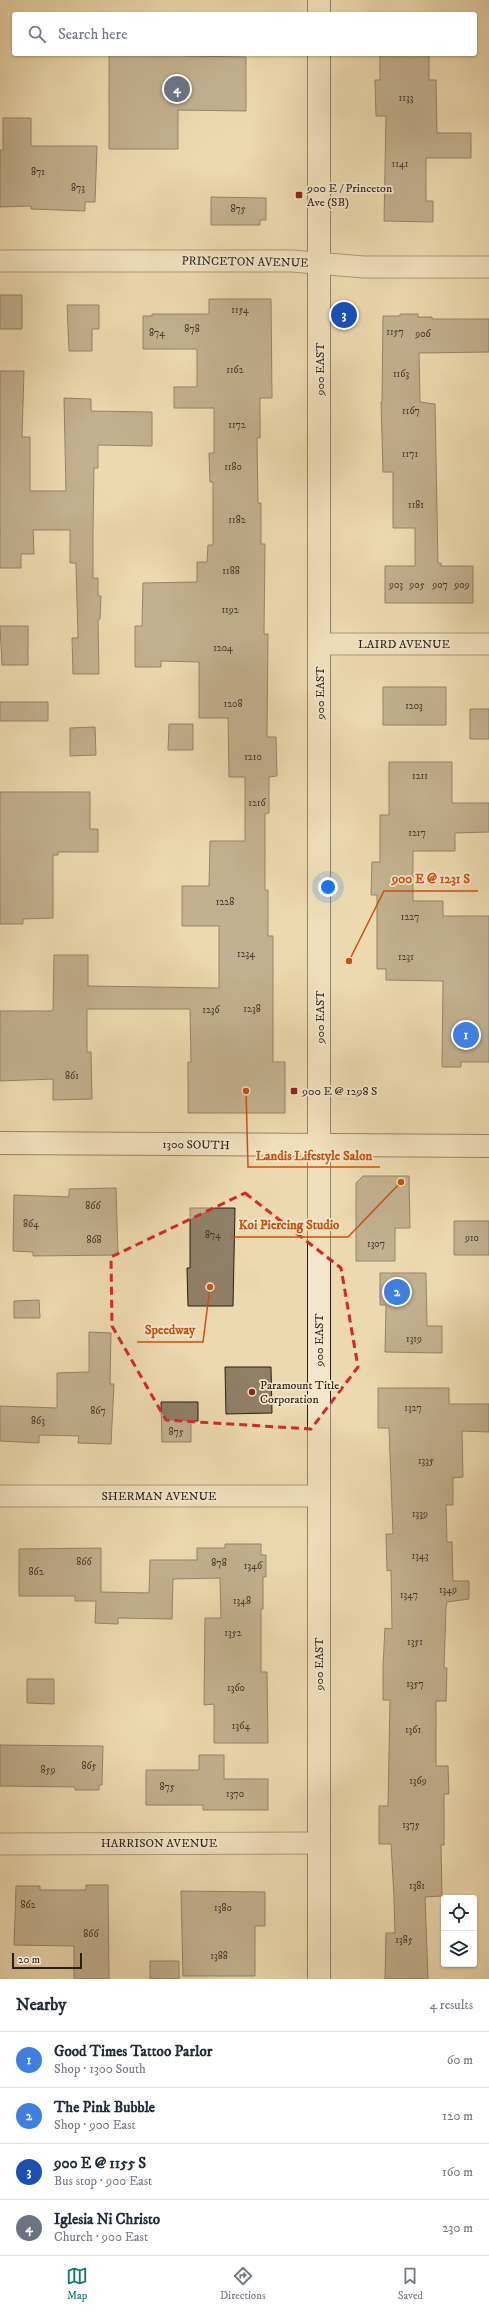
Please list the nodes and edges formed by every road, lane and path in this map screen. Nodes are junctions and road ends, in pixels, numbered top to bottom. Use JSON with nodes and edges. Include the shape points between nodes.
{"nodes":[{"id":1,"x":319,"y":0,"type":"edge"},
{"id":2,"x":319,"y":12,"type":"edge"},
{"id":3,"x":320,"y":56,"type":"edge"},
{"id":4,"x":0,"y":260,"type":"edge"},
{"id":5,"x":320,"y":263,"type":"junction"},
{"id":6,"x":489,"y":267,"type":"edge"},
{"id":7,"x":320,"y":644,"type":"junction"},
{"id":8,"x":489,"y":644,"type":"edge"},
{"id":9,"x":0,"y":1143,"type":"edge"},
{"id":10,"x":320,"y":1146,"type":"junction"},
{"id":11,"x":489,"y":1146,"type":"edge"},
{"id":12,"x":0,"y":1496,"type":"edge"},
{"id":13,"x":318,"y":1496,"type":"junction"},
{"id":14,"x":318,"y":1843,"type":"junction"},
{"id":15,"x":0,"y":1844,"type":"edge"},
{"id":16,"x":318,"y":1979,"type":"edge"}],
"edges":[{"from":1,"to":2,"type":"street"},
{"from":3,"to":5,"type":"street","name":"900 EAST"},
{"from":4,"to":5,"type":"street","name":"PRINCETON AVENUE","via":[[292,260]]},
{"from":5,"to":6,"type":"street","name":"PRINCETON AVENUE","via":[[364,267]]},
{"from":5,"to":7,"type":"street","name":"900 EAST"},
{"from":7,"to":8,"type":"street","name":"LAIRD AVENUE"},
{"from":7,"to":10,"type":"street","name":"900 EAST"},
{"from":9,"to":10,"type":"street","name":"1300 SOUTH"},
{"from":10,"to":11,"type":"street","name":"1300 SOUTH"},
{"from":10,"to":13,"type":"street","name":"900 EAST"},
{"from":12,"to":13,"type":"street","name":"SHERMAN AVENUE"},
{"from":13,"to":14,"type":"street","name":"900 EAST"},
{"from":14,"to":15,"type":"street","name":"HARRISON AVENUE"},
{"from":14,"to":16,"type":"street","name":"900 EAST"}]}
